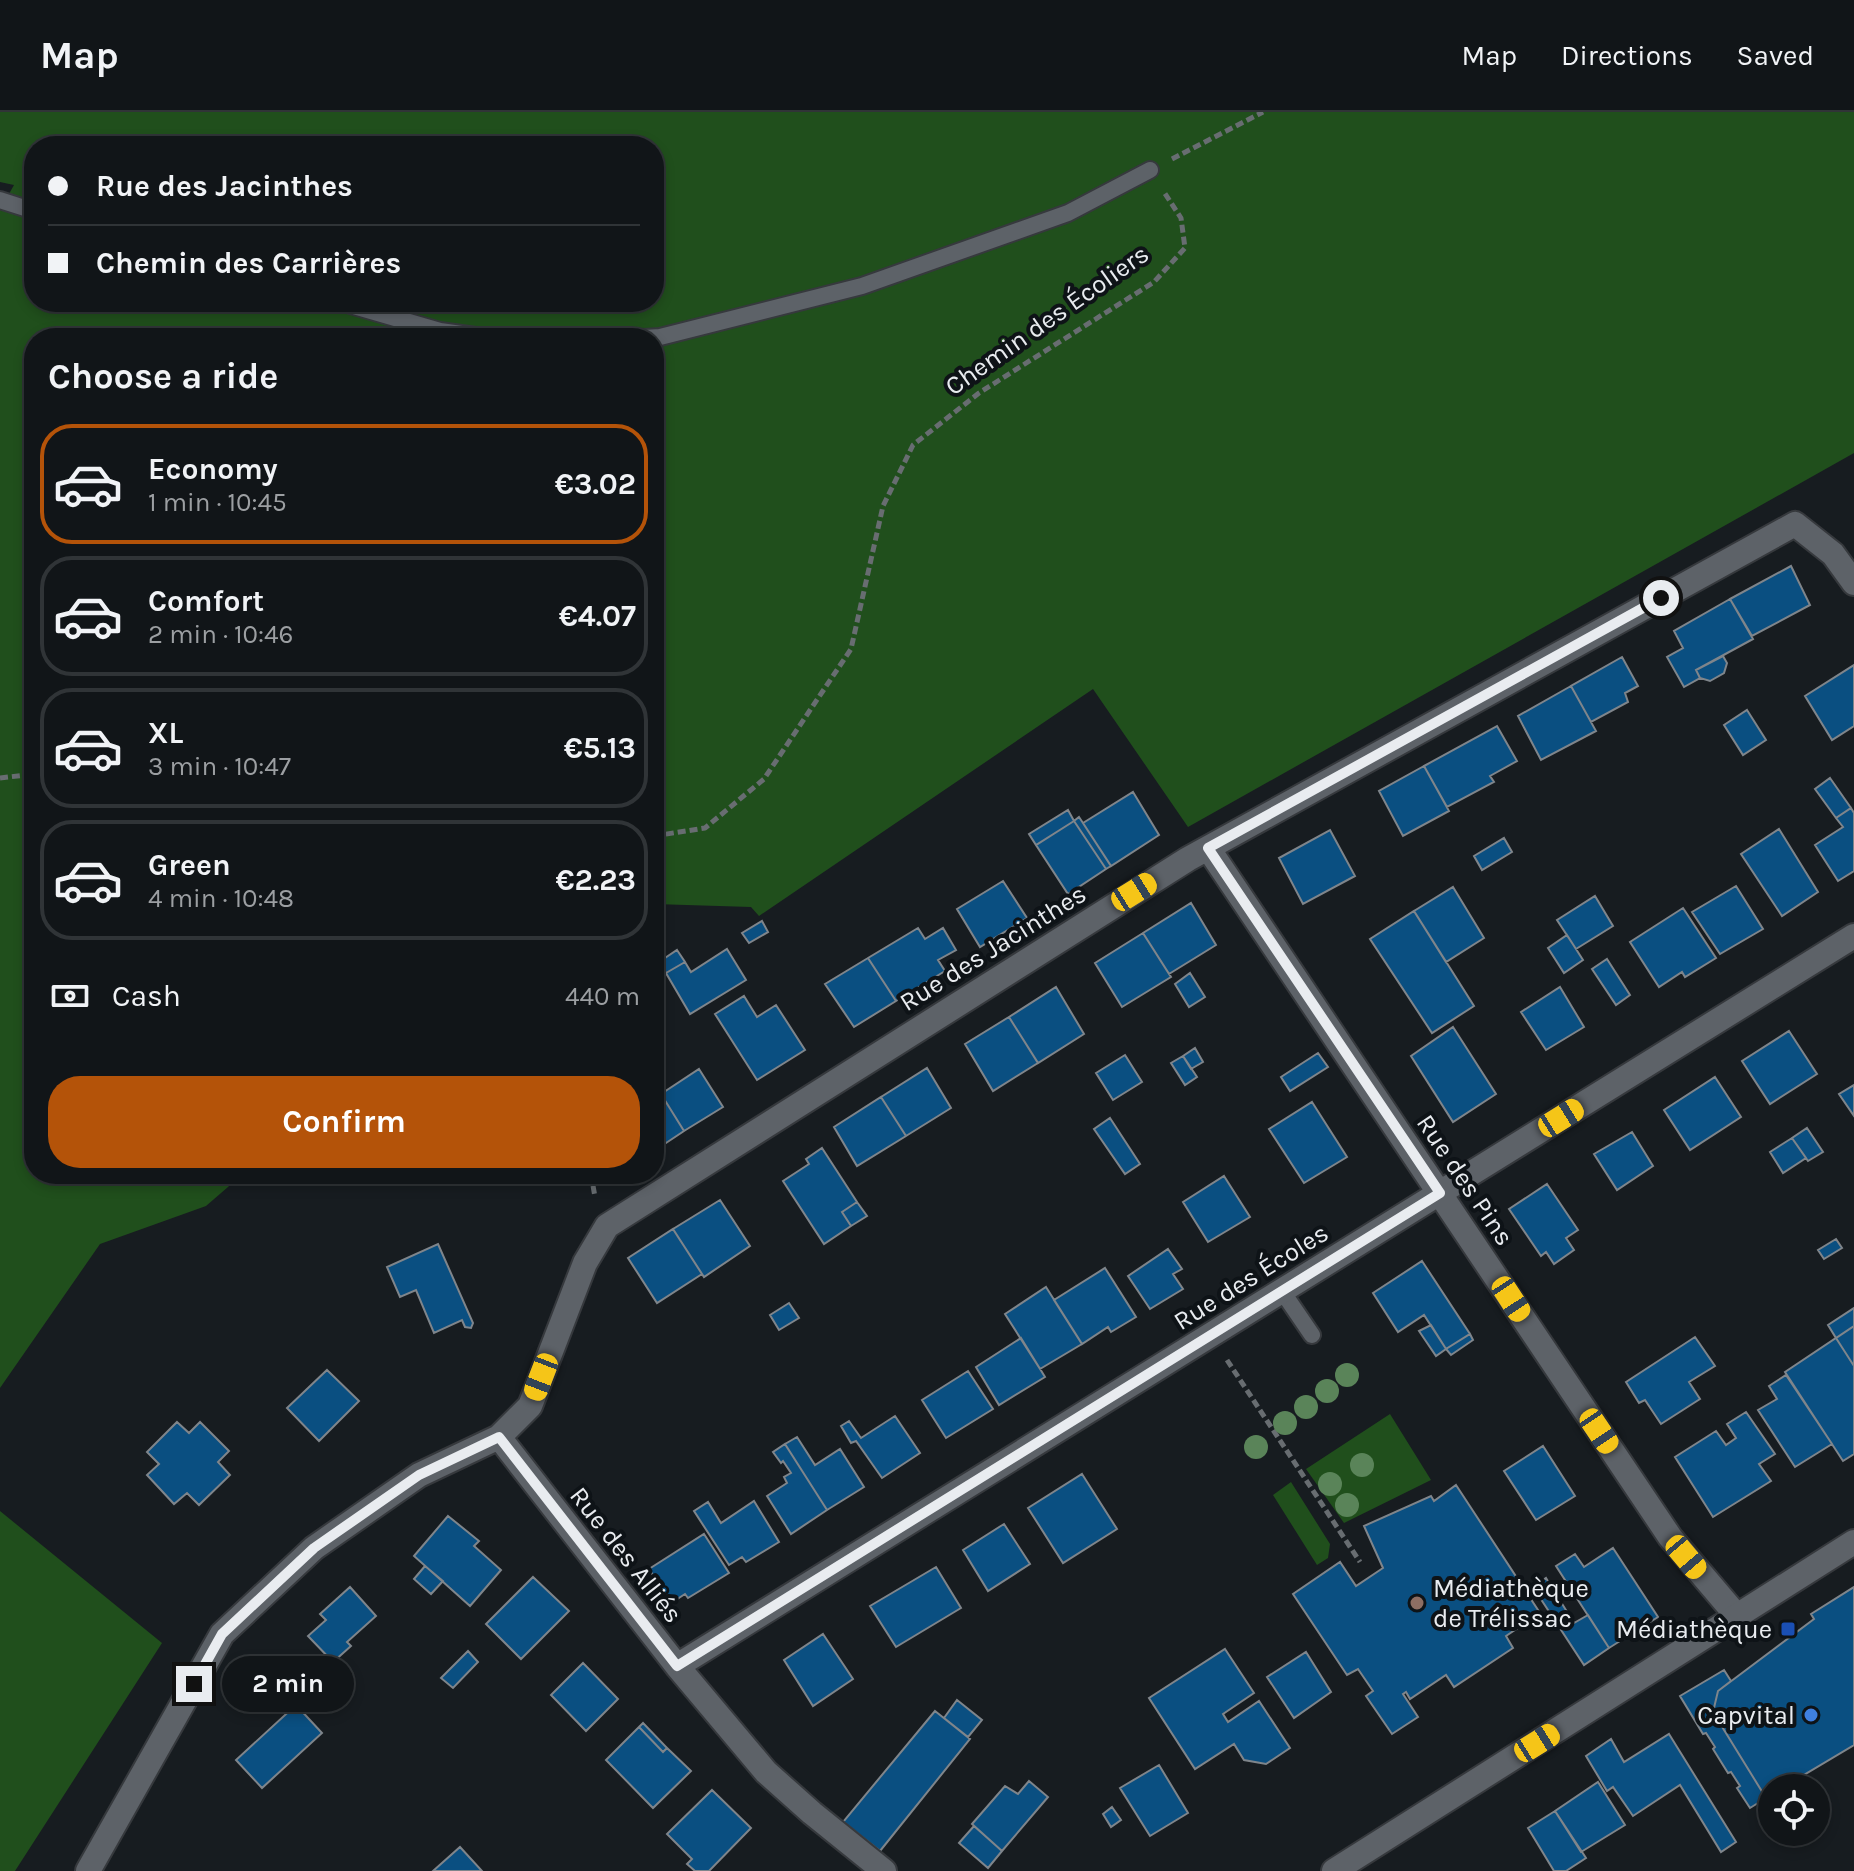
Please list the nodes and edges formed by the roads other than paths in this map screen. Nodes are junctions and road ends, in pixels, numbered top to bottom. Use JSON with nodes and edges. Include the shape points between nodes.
{"nodes":[{"id":1,"x":1150,"y":170,"type":"road end"},
{"id":2,"x":0,"y":200,"type":"edge"},
{"id":3,"x":24,"y":208,"type":"edge"},
{"id":4,"x":374,"y":312,"type":"edge"},
{"id":5,"x":430,"y":328,"type":"edge"},
{"id":6,"x":664,"y":336,"type":"edge"},
{"id":7,"x":1854,"y":583,"type":"edge"},
{"id":8,"x":1208,"y":848,"type":"junction"},
{"id":9,"x":1854,"y":936,"type":"edge"},
{"id":10,"x":1440,"y":1193,"type":"junction"},
{"id":11,"x":1282,"y":1291,"type":"junction"},
{"id":12,"x":1312,"y":1335,"type":"dead end"},
{"id":13,"x":499,"y":1437,"type":"junction"},
{"id":14,"x":1854,"y":1542,"type":"edge"},
{"id":15,"x":1737,"y":1616,"type":"junction"},
{"id":16,"x":677,"y":1666,"type":"junction"},
{"id":17,"x":88,"y":1871,"type":"edge"},
{"id":18,"x":884,"y":1871,"type":"edge"},
{"id":19,"x":1334,"y":1871,"type":"edge"}],
"edges":[{"from":1,"to":6,"type":"lane","via":[[1068,213],[862,286]]},
{"from":2,"to":3,"type":"lane"},
{"from":4,"to":5,"type":"lane"},
{"from":7,"to":8,"type":"street","name":"Rue des Jacinthes","via":[[1833,554],[1795,524]]},
{"from":8,"to":10,"type":"street","name":"Rue des Pins"},
{"from":8,"to":13,"type":"street","name":"Rue des Jacinthes","via":[[607,1226],[585,1263],[530,1406]]},
{"from":9,"to":10,"type":"street","name":"Rue des Écoles"},
{"from":10,"to":11,"type":"street","name":"Rue des Écoles"},
{"from":10,"to":15,"type":"street","name":"Rue des Pins","via":[[1670,1537]]},
{"from":11,"to":12,"type":"lane"},
{"from":11,"to":16,"type":"street","name":"Rue des Écoles"},
{"from":13,"to":16,"type":"street","name":"Rue des Alliés"},
{"from":13,"to":17,"type":"street","name":"Rue des Jacinthes","via":[[419,1475],[314,1548],[222,1634]]},
{"from":14,"to":15,"type":"street"},
{"from":15,"to":19,"type":"street"},
{"from":16,"to":18,"type":"street","name":"Rue des Alliés","via":[[766,1772]]}]}
